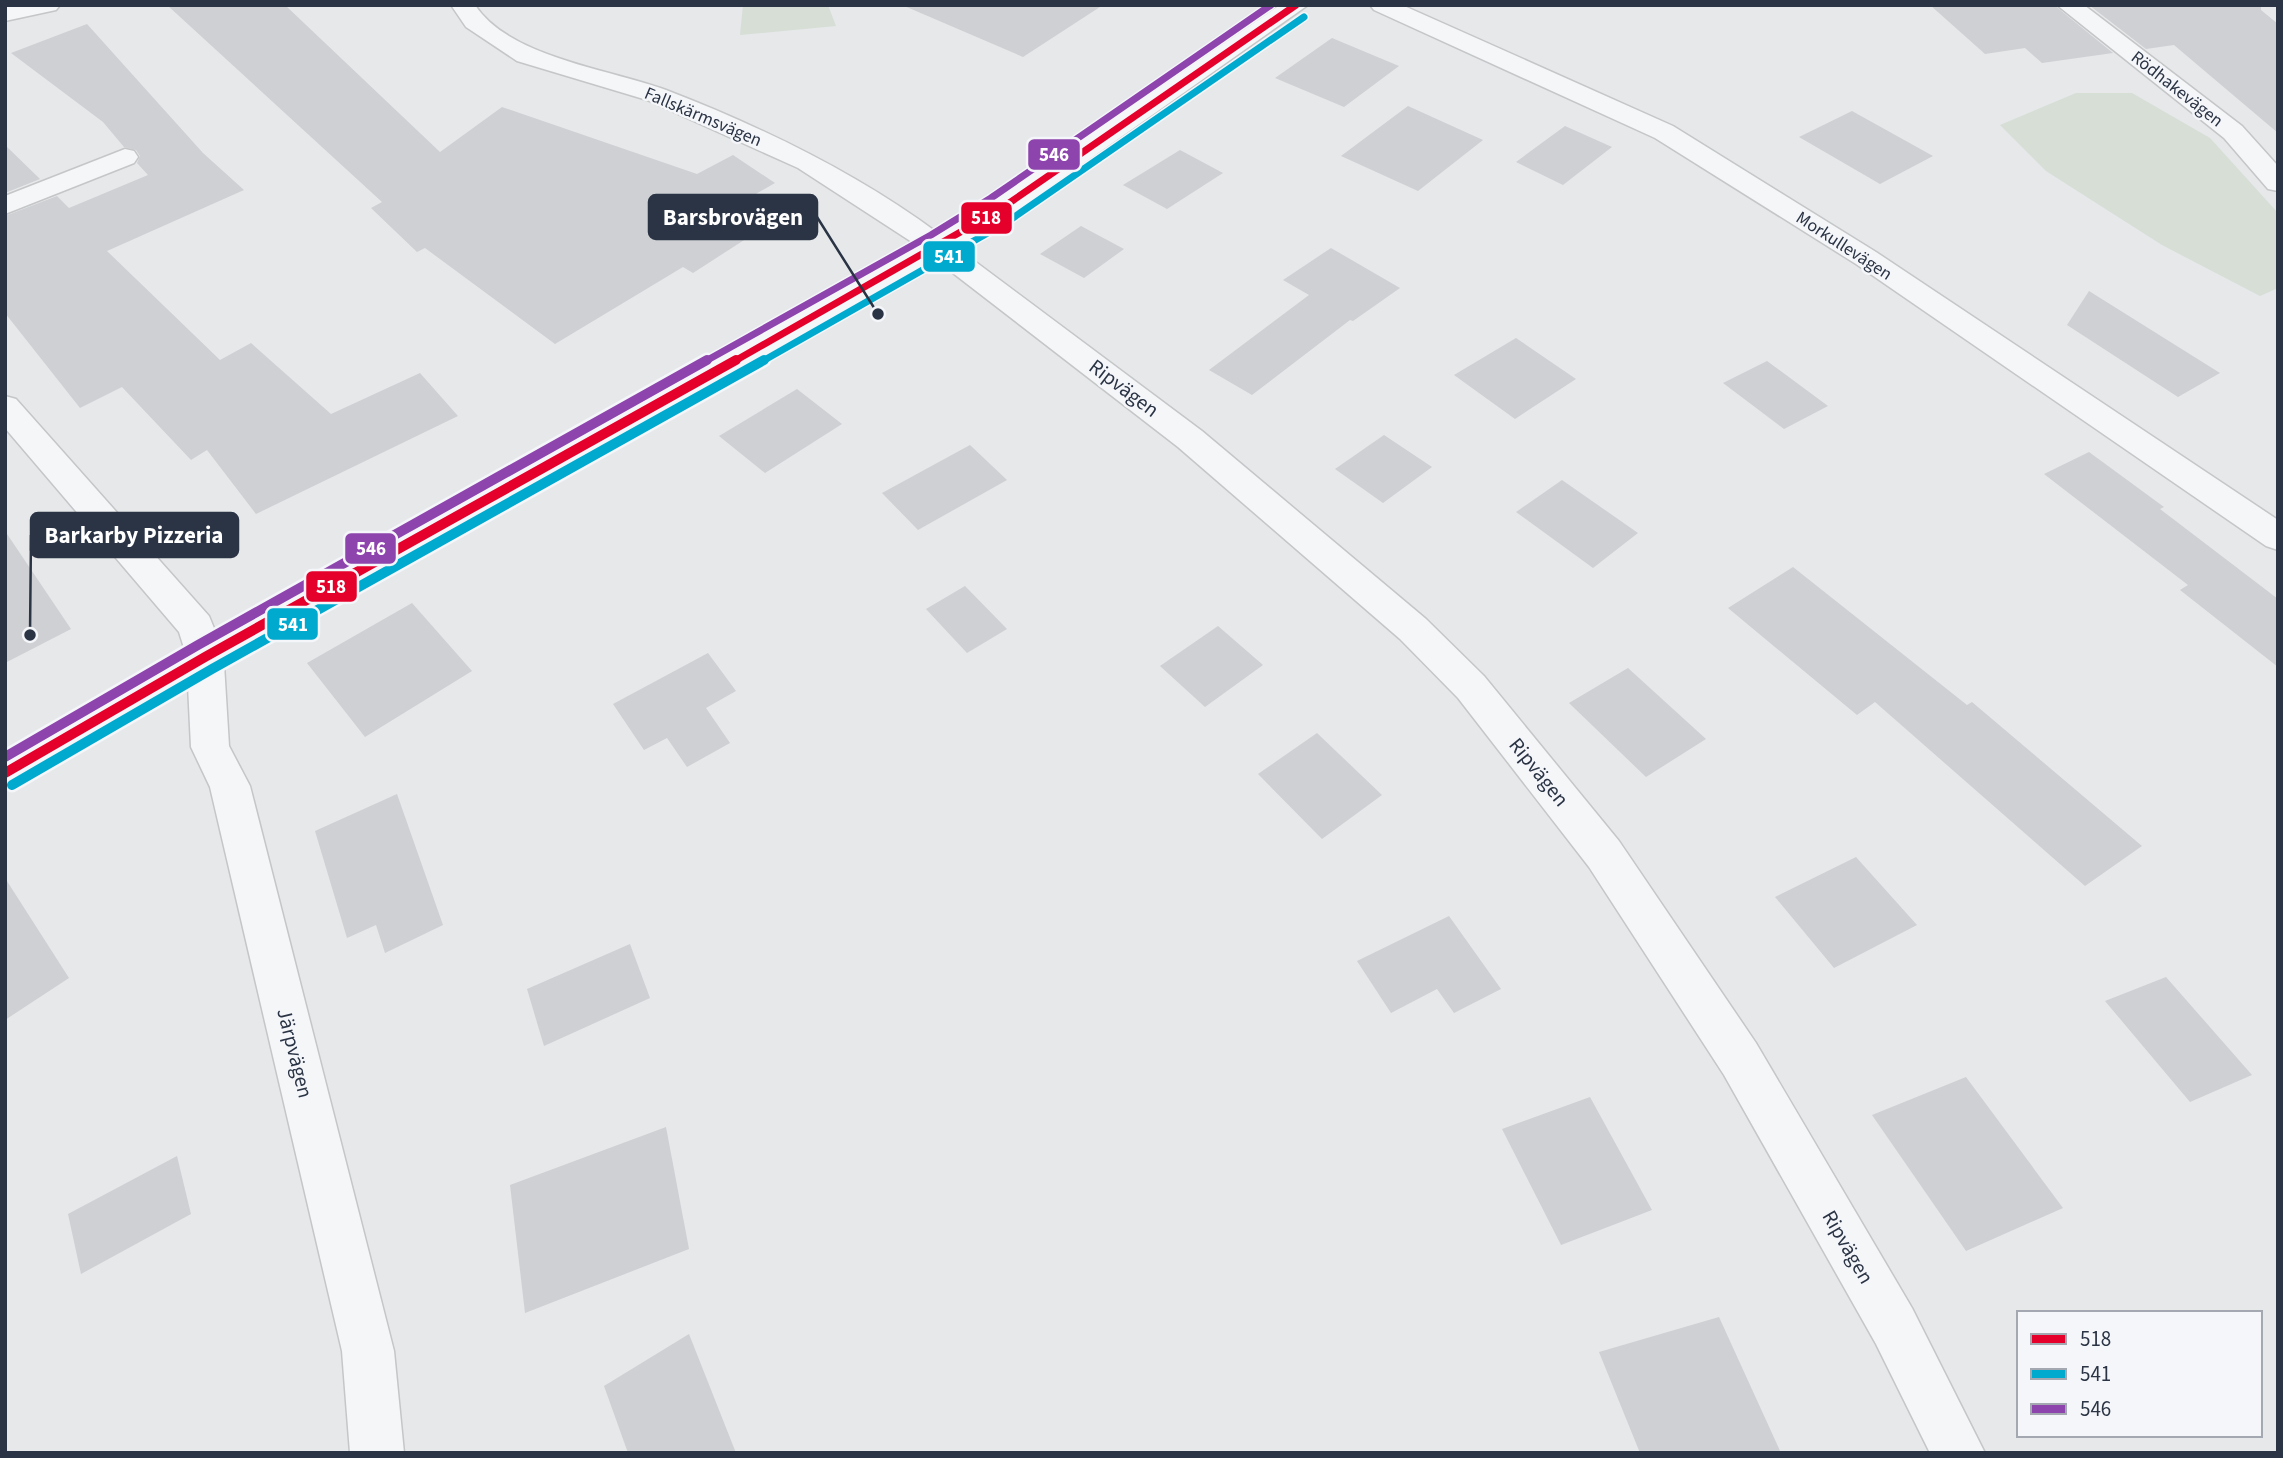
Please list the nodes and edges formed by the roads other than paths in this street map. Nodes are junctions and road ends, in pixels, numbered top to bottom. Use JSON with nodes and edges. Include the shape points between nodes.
{"nodes":[{"id":1,"x":48,"y":5,"type":"edge"},
{"id":2,"x":463,"y":5,"type":"edge"},
{"id":3,"x":1296,"y":5,"type":"edge"},
{"id":4,"x":1382,"y":5,"type":"edge"},
{"id":5,"x":2069,"y":5,"type":"edge"},
{"id":6,"x":5,"y":14,"type":"edge"},
{"id":7,"x":125,"y":157,"type":"dead end"},
{"id":8,"x":2278,"y":183,"type":"edge"},
{"id":9,"x":5,"y":206,"type":"edge"},
{"id":10,"x":939,"y":247,"type":"junction"},
{"id":11,"x":5,"y":407,"type":"edge"},
{"id":12,"x":2278,"y":537,"type":"edge"},
{"id":13,"x":205,"y":657,"type":"junction"},
{"id":14,"x":5,"y":774,"type":"edge"},
{"id":15,"x":377,"y":1453,"type":"edge"},
{"id":16,"x":1958,"y":1453,"type":"edge"}],
"edges":[{"from":1,"to":6,"type":"street"},
{"from":2,"to":10,"type":"street","name":"Fallskärmsvägen","via":[[474,22],[526,56],[656,95],[808,162]]},
{"from":3,"to":10,"type":"street"},
{"from":4,"to":12,"type":"street","name":"Morkullevägen","via":[[1664,132],[1866,258]]},
{"from":5,"to":8,"type":"street","name":"Rödhakevägen","via":[[2233,132]]},
{"from":7,"to":9,"type":"street"},
{"from":10,"to":13,"type":"street"},
{"from":10,"to":16,"type":"street","name":"Ripvägen","via":[[1190,439],[1413,629],[1471,687],[1604,853],[1740,1059],[1894,1326]]},
{"from":11,"to":13,"type":"street","name":"Järpvägen","via":[[196,626]]},
{"from":13,"to":14,"type":"street"},
{"from":13,"to":15,"type":"street","name":"Järpvägen","via":[[210,747],[230,786],[368,1350]]}]}
